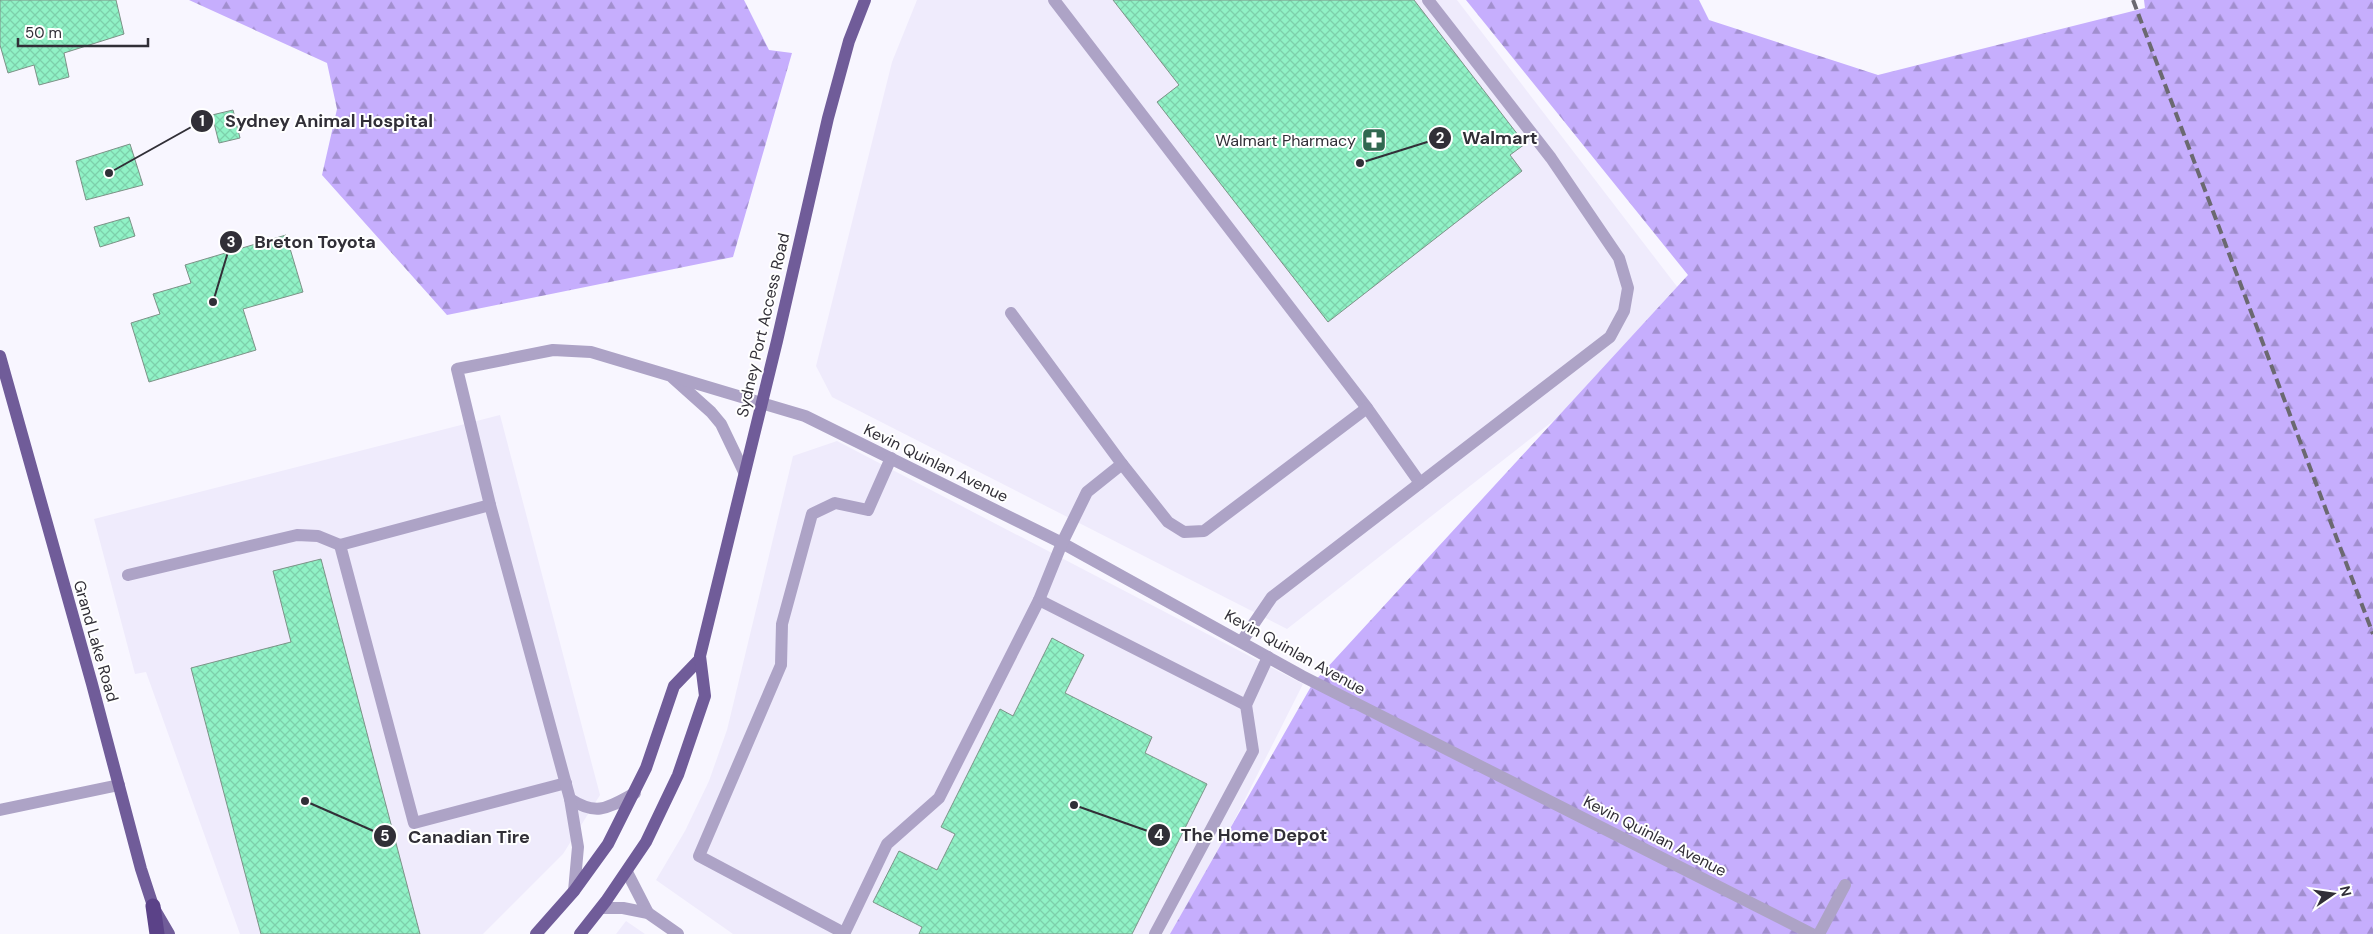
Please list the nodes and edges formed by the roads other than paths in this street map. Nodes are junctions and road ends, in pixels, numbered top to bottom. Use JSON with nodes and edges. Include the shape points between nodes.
{"nodes":[{"id":1,"x":865,"y":0,"type":"edge"},
{"id":2,"x":1054,"y":0,"type":"edge"},
{"id":3,"x":1428,"y":0,"type":"edge"},
{"id":4,"x":1010,"y":313,"type":"dead end"},
{"id":5,"x":0,"y":356,"type":"edge"},
{"id":6,"x":669,"y":375,"type":"junction"},
{"id":7,"x":761,"y":402,"type":"junction"},
{"id":8,"x":1366,"y":408,"type":"junction"},
{"id":9,"x":891,"y":458,"type":"junction"},
{"id":10,"x":1122,"y":464,"type":"junction"},
{"id":11,"x":744,"y":472,"type":"junction"},
{"id":12,"x":1420,"y":483,"type":"junction"},
{"id":13,"x":490,"y":505,"type":"junction"},
{"id":14,"x":1062,"y":543,"type":"junction"},
{"id":15,"x":340,"y":545,"type":"junction"},
{"id":16,"x":128,"y":575,"type":"dead end"},
{"id":17,"x":1039,"y":600,"type":"junction"},
{"id":18,"x":1242,"y":641,"type":"junction"},
{"id":19,"x":1268,"y":657,"type":"junction"},
{"id":20,"x":699,"y":660,"type":"junction"},
{"id":21,"x":1246,"y":705,"type":"junction"},
{"id":22,"x":566,"y":783,"type":"junction"},
{"id":23,"x":119,"y":785,"type":"junction"},
{"id":24,"x":635,"y":793,"type":"junction"},
{"id":25,"x":570,"y":799,"type":"junction"},
{"id":26,"x":0,"y":810,"type":"edge"},
{"id":27,"x":627,"y":872,"type":"junction"},
{"id":28,"x":1844,"y":885,"type":"dead end"},
{"id":29,"x":574,"y":891,"type":"junction"},
{"id":30,"x":153,"y":906,"type":"junction"},
{"id":31,"x":601,"y":908,"type":"junction"},
{"id":32,"x":648,"y":914,"type":"junction"},
{"id":33,"x":157,"y":934,"type":"edge"},
{"id":34,"x":163,"y":934,"type":"edge"},
{"id":35,"x":169,"y":934,"type":"edge"},
{"id":36,"x":536,"y":934,"type":"edge"},
{"id":37,"x":580,"y":934,"type":"edge"},
{"id":38,"x":678,"y":934,"type":"edge"},
{"id":39,"x":844,"y":934,"type":"edge"},
{"id":40,"x":1155,"y":934,"type":"edge"},
{"id":41,"x":1812,"y":934,"type":"edge"},
{"id":42,"x":1819,"y":934,"type":"edge"}],
"edges":[{"from":1,"to":7,"type":"main road","name":"Sydney Port Access Road","via":[[837,80]]},
{"from":2,"to":8,"type":"street"},
{"from":3,"to":12,"type":"street","via":[[1568,182],[1619,258],[1628,288],[1624,311],[1610,337]]},
{"from":4,"to":10,"type":"street"},
{"from":5,"to":23,"type":"main road","name":"Grand Lake Road"},
{"from":6,"to":7,"type":"street","name":"Kevin Quinlan Avenue"},
{"from":6,"to":11,"type":"street","via":[[721,424]]},
{"from":6,"to":13,"type":"street","name":"Kevin Quinlan Avenue","via":[[591,352],[553,350],[457,368]]},
{"from":7,"to":9,"type":"street","name":"Kevin Quinlan Avenue","via":[[805,416]]},
{"from":7,"to":11,"type":"main road","name":"Sydney Port Access Road"},
{"from":8,"to":10,"type":"street","via":[[1204,531],[1184,532],[1168,522]]},
{"from":8,"to":12,"type":"street"},
{"from":9,"to":14,"type":"street","name":"Kevin Quinlan Avenue"},
{"from":9,"to":39,"type":"street","via":[[868,510],[834,503],[812,514],[782,624],[781,665],[699,856]]},
{"from":10,"to":14,"type":"street","via":[[1087,492]]},
{"from":11,"to":20,"type":"main road","name":"Sydney Port Access Road"},
{"from":12,"to":18,"type":"street","via":[[1272,597]]},
{"from":13,"to":15,"type":"street"},
{"from":13,"to":22,"type":"street"},
{"from":14,"to":17,"type":"street"},
{"from":14,"to":18,"type":"street","name":"Kevin Quinlan Avenue"},
{"from":15,"to":16,"type":"street","via":[[318,536],[298,535]]},
{"from":15,"to":22,"type":"street","via":[[414,823]]},
{"from":17,"to":21,"type":"street"},
{"from":17,"to":39,"type":"street","via":[[939,798],[887,844]]},
{"from":18,"to":19,"type":"street","name":"Kevin Quinlan Avenue"},
{"from":19,"to":21,"type":"street"},
{"from":19,"to":41,"type":"street","name":"Kevin Quinlan Avenue"},
{"from":20,"to":24,"type":"main road","via":[[674,686]]},
{"from":20,"to":27,"type":"main road","name":"Sydney Port Access Road","via":[[705,696],[691,740],[664,809]]},
{"from":21,"to":40,"type":"street","via":[[1253,751]]},
{"from":22,"to":25,"type":"street"},
{"from":23,"to":26,"type":"street"},
{"from":23,"to":30,"type":"main road","name":"Grand Lake Road"},
{"from":24,"to":25,"type":"street","via":[[611,807],[598,810],[583,807]]},
{"from":24,"to":29,"type":"main road","via":[[608,844]]},
{"from":25,"to":29,"type":"street","via":[[578,847]]},
{"from":27,"to":31,"type":"main road","name":"Sydney Port Access Road"},
{"from":27,"to":32,"type":"street"},
{"from":28,"to":42,"type":"street"},
{"from":29,"to":36,"type":"main road"},
{"from":30,"to":33,"type":"highway"},
{"from":30,"to":34,"type":"main road","name":"Grand Lake Road"},
{"from":30,"to":35,"type":"main road"},
{"from":31,"to":32,"type":"street","via":[[623,908]]},
{"from":31,"to":37,"type":"main road","name":"Sydney Port Access Road"},
{"from":32,"to":38,"type":"street"}]}
